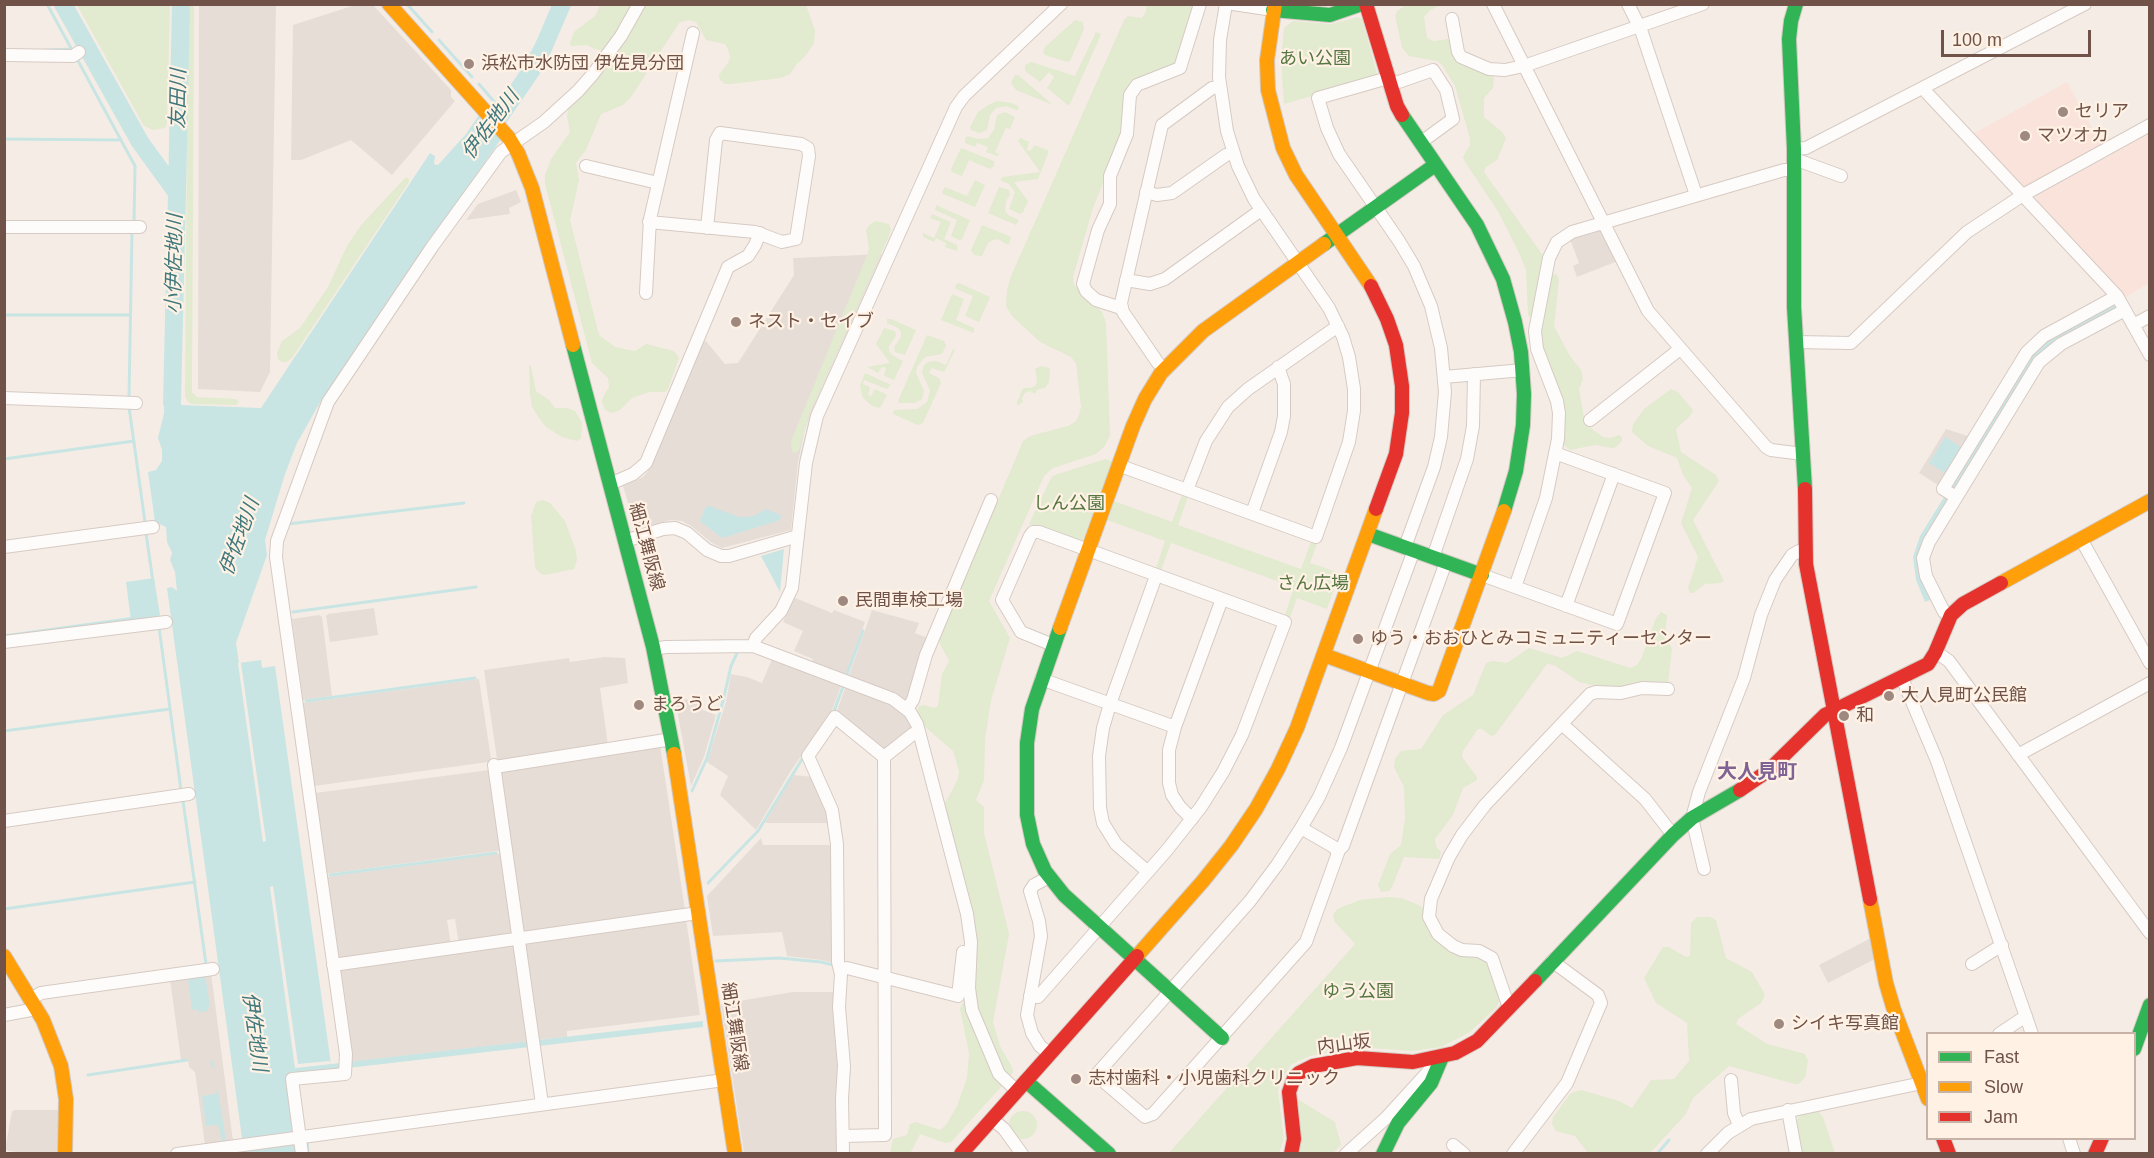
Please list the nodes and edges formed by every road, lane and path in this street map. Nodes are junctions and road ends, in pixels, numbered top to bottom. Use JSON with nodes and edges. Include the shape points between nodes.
{"nodes":[{"id":1,"x":389,"y":4,"type":"edge"},
{"id":2,"x":639,"y":4,"type":"edge"},
{"id":3,"x":1061,"y":4,"type":"edge"},
{"id":4,"x":1200,"y":4,"type":"edge"},
{"id":5,"x":1213,"y":4,"type":"edge"},
{"id":6,"x":1364,"y":4,"type":"edge"},
{"id":7,"x":1493,"y":4,"type":"edge"},
{"id":8,"x":1628,"y":4,"type":"edge"},
{"id":9,"x":1703,"y":4,"type":"edge"},
{"id":10,"x":1796,"y":4,"type":"edge"},
{"id":11,"x":2085,"y":4,"type":"edge"},
{"id":12,"x":1228,"y":5,"type":"edge"},
{"id":13,"x":1274,"y":7,"type":"edge"},
{"id":14,"x":1452,"y":19,"type":"dead end"},
{"id":15,"x":1639,"y":26,"type":"junction"},
{"id":16,"x":693,"y":33,"type":"dead end"},
{"id":17,"x":79,"y":52,"type":"dead end"},
{"id":18,"x":4,"y":55,"type":"edge"},
{"id":19,"x":1524,"y":66,"type":"junction"},
{"id":20,"x":1389,"y":82,"type":"junction"},
{"id":21,"x":1220,"y":87,"type":"junction"},
{"id":22,"x":1924,"y":87,"type":"junction"},
{"id":23,"x":2150,"y":125,"type":"edge"},
{"id":24,"x":509,"y":139,"type":"junction"},
{"id":25,"x":1420,"y":143,"type":"junction"},
{"id":26,"x":1234,"y":153,"type":"junction"},
{"id":27,"x":1794,"y":160,"type":"junction"},
{"id":28,"x":1435,"y":165,"type":"junction"},
{"id":29,"x":586,"y":166,"type":"dead end"},
{"id":30,"x":1841,"y":176,"type":"dead end"},
{"id":31,"x":658,"y":183,"type":"junction"},
{"id":32,"x":1146,"y":192,"type":"junction"},
{"id":33,"x":1696,"y":195,"type":"junction"},
{"id":34,"x":2023,"y":195,"type":"junction"},
{"id":35,"x":1376,"y":207,"type":"junction"},
{"id":36,"x":1261,"y":210,"type":"junction"},
{"id":37,"x":649,"y":222,"type":"junction"},
{"id":38,"x":1603,"y":222,"type":"junction"},
{"id":39,"x":4,"y":227,"type":"edge"},
{"id":40,"x":140,"y":227,"type":"dead end"},
{"id":41,"x":707,"y":228,"type":"junction"},
{"id":42,"x":760,"y":233,"type":"junction"},
{"id":43,"x":1337,"y":235,"type":"junction"},
{"id":44,"x":1297,"y":263,"type":"junction"},
{"id":45,"x":1126,"y":280,"type":"junction"},
{"id":46,"x":646,"y":293,"type":"dead end"},
{"id":47,"x":2117,"y":296,"type":"junction"},
{"id":48,"x":1121,"y":308,"type":"junction"},
{"id":49,"x":2125,"y":310,"type":"junction"},
{"id":50,"x":2150,"y":316,"type":"edge"},
{"id":51,"x":2133,"y":325,"type":"junction"},
{"id":52,"x":1338,"y":326,"type":"junction"},
{"id":53,"x":1796,"y":342,"type":"junction"},
{"id":54,"x":1680,"y":349,"type":"junction"},
{"id":55,"x":2150,"y":355,"type":"edge"},
{"id":56,"x":1278,"y":367,"type":"junction"},
{"id":57,"x":1165,"y":369,"type":"junction"},
{"id":58,"x":1523,"y":370,"type":"junction"},
{"id":59,"x":1474,"y":374,"type":"junction"},
{"id":60,"x":1444,"y":377,"type":"junction"},
{"id":61,"x":4,"y":398,"type":"edge"},
{"id":62,"x":136,"y":403,"type":"dead end"},
{"id":63,"x":1590,"y":420,"type":"dead end"},
{"id":64,"x":1555,"y":453,"type":"junction"},
{"id":65,"x":1803,"y":454,"type":"junction"},
{"id":66,"x":1118,"y":465,"type":"junction"},
{"id":67,"x":1614,"y":474,"type":"junction"},
{"id":68,"x":610,"y":484,"type":"junction"},
{"id":69,"x":1187,"y":490,"type":"junction"},
{"id":70,"x":1956,"y":497,"type":"junction"},
{"id":71,"x":991,"y":500,"type":"dead end"},
{"id":72,"x":2150,"y":501,"type":"edge"},
{"id":73,"x":1252,"y":513,"type":"junction"},
{"id":74,"x":153,"y":527,"type":"dead end"},
{"id":75,"x":1368,"y":534,"type":"junction"},
{"id":76,"x":798,"y":536,"type":"junction"},
{"id":77,"x":2081,"y":539,"type":"junction"},
{"id":78,"x":625,"y":541,"type":"junction"},
{"id":79,"x":4,"y":547,"type":"edge"},
{"id":80,"x":1409,"y":549,"type":"junction"},
{"id":81,"x":1087,"y":551,"type":"junction"},
{"id":82,"x":1805,"y":551,"type":"junction"},
{"id":83,"x":1440,"y":560,"type":"junction"},
{"id":84,"x":1482,"y":575,"type":"junction"},
{"id":85,"x":1156,"y":576,"type":"junction"},
{"id":86,"x":1515,"y":587,"type":"junction"},
{"id":87,"x":1222,"y":599,"type":"junction"},
{"id":88,"x":1566,"y":606,"type":"junction"},
{"id":89,"x":1950,"y":617,"type":"junction"},
{"id":90,"x":166,"y":622,"type":"dead end"},
{"id":91,"x":4,"y":642,"type":"edge"},
{"id":92,"x":1053,"y":645,"type":"junction"},
{"id":93,"x":753,"y":646,"type":"junction"},
{"id":94,"x":654,"y":650,"type":"junction"},
{"id":95,"x":1936,"y":652,"type":"junction"},
{"id":96,"x":1324,"y":655,"type":"junction"},
{"id":97,"x":2150,"y":663,"type":"edge"},
{"id":98,"x":1370,"y":672,"type":"junction"},
{"id":99,"x":1902,"y":678,"type":"junction"},
{"id":100,"x":1041,"y":679,"type":"junction"},
{"id":101,"x":2150,"y":683,"type":"edge"},
{"id":102,"x":1402,"y":684,"type":"junction"},
{"id":103,"x":1668,"y":689,"type":"dead end"},
{"id":104,"x":1110,"y":704,"type":"junction"},
{"id":105,"x":908,"y":709,"type":"junction"},
{"id":106,"x":1833,"y":710,"type":"junction"},
{"id":107,"x":1562,"y":724,"type":"junction"},
{"id":108,"x":1175,"y":727,"type":"junction"},
{"id":109,"x":919,"y":732,"type":"junction"},
{"id":110,"x":672,"y":740,"type":"junction"},
{"id":111,"x":2018,"y":755,"type":"junction"},
{"id":112,"x":884,"y":757,"type":"junction"},
{"id":113,"x":189,"y":794,"type":"dead end"},
{"id":114,"x":1692,"y":818,"type":"junction"},
{"id":115,"x":1192,"y":819,"type":"junction"},
{"id":116,"x":4,"y":821,"type":"edge"},
{"id":117,"x":1301,"y":828,"type":"junction"},
{"id":118,"x":1673,"y":835,"type":"junction"},
{"id":119,"x":1337,"y":852,"type":"junction"},
{"id":120,"x":1704,"y":869,"type":"dead end"},
{"id":121,"x":1148,"y":872,"type":"junction"},
{"id":122,"x":1049,"y":877,"type":"junction"},
{"id":123,"x":698,"y":913,"type":"junction"},
{"id":124,"x":1099,"y":927,"type":"junction"},
{"id":125,"x":969,"y":931,"type":"junction"},
{"id":126,"x":2150,"y":933,"type":"edge"},
{"id":127,"x":519,"y":939,"type":"junction"},
{"id":128,"x":2002,"y":945,"type":"junction"},
{"id":129,"x":4,"y":956,"type":"edge"},
{"id":130,"x":1134,"y":959,"type":"junction"},
{"id":131,"x":1552,"y":962,"type":"junction"},
{"id":132,"x":1972,"y":964,"type":"dead end"},
{"id":133,"x":333,"y":965,"type":"junction"},
{"id":134,"x":213,"y":969,"type":"dead end"},
{"id":135,"x":840,"y":970,"type":"junction"},
{"id":136,"x":885,"y":978,"type":"junction"},
{"id":137,"x":1170,"y":991,"type":"junction"},
{"id":138,"x":1030,"y":996,"type":"junction"},
{"id":139,"x":33,"y":1003,"type":"junction"},
{"id":140,"x":1512,"y":1006,"type":"junction"},
{"id":141,"x":2149,"y":1009,"type":"edge"},
{"id":142,"x":4,"y":1015,"type":"edge"},
{"id":143,"x":2026,"y":1016,"type":"junction"},
{"id":144,"x":2002,"y":1032,"type":"edge"},
{"id":145,"x":2031,"y":1032,"type":"edge"},
{"id":146,"x":1222,"y":1038,"type":"junction"},
{"id":147,"x":2136,"y":1044,"type":"edge"},
{"id":148,"x":1050,"y":1054,"type":"junction"},
{"id":149,"x":1442,"y":1057,"type":"junction"},
{"id":150,"x":724,"y":1080,"type":"junction"},
{"id":151,"x":1731,"y":1080,"type":"dead end"},
{"id":152,"x":1925,"y":1081,"type":"edge"},
{"id":153,"x":1021,"y":1086,"type":"junction"},
{"id":154,"x":542,"y":1104,"type":"junction"},
{"id":155,"x":1788,"y":1110,"type":"junction"},
{"id":156,"x":992,"y":1119,"type":"junction"},
{"id":157,"x":1739,"y":1125,"type":"junction"},
{"id":158,"x":843,"y":1136,"type":"junction"},
{"id":159,"x":299,"y":1137,"type":"junction"},
{"id":160,"x":2101,"y":1140,"type":"edge"},
{"id":161,"x":1453,"y":1145,"type":"dead end"},
{"id":162,"x":64,"y":1154,"type":"edge"},
{"id":163,"x":177,"y":1154,"type":"edge"},
{"id":164,"x":302,"y":1154,"type":"edge"},
{"id":165,"x":735,"y":1154,"type":"edge"},
{"id":166,"x":843,"y":1154,"type":"edge"},
{"id":167,"x":961,"y":1154,"type":"edge"},
{"id":168,"x":1022,"y":1154,"type":"edge"},
{"id":169,"x":1108,"y":1154,"type":"edge"},
{"id":170,"x":1291,"y":1154,"type":"edge"},
{"id":171,"x":1346,"y":1154,"type":"edge"},
{"id":172,"x":1383,"y":1154,"type":"edge"},
{"id":173,"x":1464,"y":1154,"type":"edge"},
{"id":174,"x":1514,"y":1154,"type":"edge"},
{"id":175,"x":1707,"y":1154,"type":"edge"},
{"id":176,"x":1796,"y":1154,"type":"edge"},
{"id":177,"x":2095,"y":1154,"type":"edge"}],
"edges":[{"from":1,"to":24,"type":"street","name":"細江舞阪線"},
{"from":2,"to":24,"type":"street","via":[[608,55],[578,91],[544,122]]},
{"from":3,"to":76,"type":"street","via":[[956,107],[817,416],[806,463]]},
{"from":4,"to":48,"type":"street","via":[[1180,69],[1137,85],[1130,95],[1127,134],[1110,176],[1110,204],[1096,236],[1083,284],[1096,300]]},
{"from":5,"to":12,"type":"street"},
{"from":6,"to":13,"type":"street","via":[[1324,15]]},
{"from":6,"to":20,"type":"street"},
{"from":7,"to":19,"type":"street"},
{"from":8,"to":15,"type":"street"},
{"from":9,"to":15,"type":"street"},
{"from":10,"to":27,"type":"street","via":[[1789,39]]},
{"from":11,"to":22,"type":"street"},
{"from":12,"to":13,"type":"street"},
{"from":12,"to":21,"type":"street","via":[[1220,40]]},
{"from":13,"to":43,"type":"street","via":[[1267,67],[1274,120],[1293,169]]},
{"from":14,"to":19,"type":"street","via":[[1461,57],[1489,69]]},
{"from":15,"to":19,"type":"street"},
{"from":15,"to":33,"type":"street"},
{"from":16,"to":31,"type":"street"},
{"from":17,"to":18,"type":"street","via":[[73,56]]},
{"from":19,"to":38,"type":"street"},
{"from":20,"to":25,"type":"street","via":[[1404,119]]},
{"from":20,"to":25,"type":"street","via":[[1433,70],[1446,90],[1453,119]]},
{"from":20,"to":35,"type":"street","via":[[1318,99],[1336,148]]},
{"from":21,"to":26,"type":"street"},
{"from":21,"to":32,"type":"street","via":[[1212,88],[1161,125]]},
{"from":22,"to":27,"type":"street","via":[[1806,148]]},
{"from":22,"to":34,"type":"street"},
{"from":23,"to":34,"type":"street"},
{"from":24,"to":68,"type":"street","name":"細江舞阪線","via":[[532,188]]},
{"from":24,"to":133,"type":"street","via":[[332,396],[277,541],[276,557]]},
{"from":25,"to":28,"type":"street"},
{"from":26,"to":32,"type":"street","via":[[1172,193]]},
{"from":26,"to":36,"type":"street"},
{"from":27,"to":30,"type":"street"},
{"from":27,"to":33,"type":"street","via":[[1784,170]]},
{"from":27,"to":53,"type":"street"},
{"from":28,"to":35,"type":"street"},
{"from":28,"to":58,"type":"street","via":[[1477,225],[1503,279]]},
{"from":29,"to":31,"type":"street"},
{"from":31,"to":37,"type":"street"},
{"from":32,"to":45,"type":"street"},
{"from":33,"to":38,"type":"street"},
{"from":34,"to":47,"type":"street"},
{"from":34,"to":53,"type":"street","via":[[1962,236],[1851,343]]},
{"from":35,"to":43,"type":"street"},
{"from":35,"to":60,"type":"street","via":[[1407,253],[1426,292],[1438,334]]},
{"from":36,"to":44,"type":"street"},
{"from":36,"to":45,"type":"street","via":[[1158,282]]},
{"from":37,"to":41,"type":"street"},
{"from":37,"to":46,"type":"street"},
{"from":38,"to":54,"type":"street","via":[[1648,311]]},
{"from":38,"to":64,"type":"street","via":[[1572,232],[1557,242],[1549,258],[1535,340],[1557,401]]},
{"from":39,"to":40,"type":"street"},
{"from":41,"to":42,"type":"street"},
{"from":41,"to":42,"type":"street","via":[[716,140],[720,133],[805,145],[809,152],[796,239],[782,242]]},
{"from":42,"to":68,"type":"street","via":[[748,256],[728,267],[646,463]]},
{"from":43,"to":44,"type":"street"},
{"from":43,"to":75,"type":"street","via":[[1382,307],[1401,372],[1399,440]]},
{"from":44,"to":52,"type":"street"},
{"from":44,"to":57,"type":"street","via":[[1203,331]]},
{"from":45,"to":48,"type":"street"},
{"from":47,"to":49,"type":"street"},
{"from":47,"to":70,"type":"street","via":[[2044,336],[2027,352],[1943,489]]},
{"from":48,"to":57,"type":"street"},
{"from":49,"to":51,"type":"street"},
{"from":49,"to":70,"type":"street","via":[[2061,344],[2039,362]]},
{"from":50,"to":51,"type":"street"},
{"from":51,"to":55,"type":"street"},
{"from":52,"to":56,"type":"street"},
{"from":52,"to":73,"type":"street","via":[[1352,368],[1353,421],[1347,453],[1316,537]]},
{"from":53,"to":65,"type":"street"},
{"from":54,"to":63,"type":"street"},
{"from":54,"to":65,"type":"street","via":[[1766,447]]},
{"from":56,"to":69,"type":"street","via":[[1238,398],[1220,418],[1206,441]]},
{"from":56,"to":73,"type":"street","via":[[1284,384],[1284,416]]},
{"from":57,"to":66,"type":"street","via":[[1138,412]]},
{"from":58,"to":59,"type":"street"},
{"from":58,"to":84,"type":"street","via":[[1523,417],[1516,471]]},
{"from":59,"to":60,"type":"street"},
{"from":59,"to":83,"type":"street","via":[[1473,426],[1467,459]]},
{"from":60,"to":80,"type":"street","via":[[1445,407],[1438,452]]},
{"from":61,"to":62,"type":"street"},
{"from":64,"to":67,"type":"street"},
{"from":64,"to":86,"type":"street","via":[[1544,506]]},
{"from":65,"to":82,"type":"street"},
{"from":66,"to":69,"type":"street"},
{"from":66,"to":81,"type":"street"},
{"from":67,"to":88,"type":"street"},
{"from":67,"to":88,"type":"street","via":[[1665,493],[1649,537],[1617,624]]},
{"from":68,"to":78,"type":"street","name":"細江舞阪線"},
{"from":69,"to":73,"type":"street"},
{"from":70,"to":89,"type":"street","via":[[1923,558],[1926,576]]},
{"from":71,"to":105,"type":"street"},
{"from":72,"to":77,"type":"street"},
{"from":74,"to":79,"type":"street"},
{"from":75,"to":80,"type":"street"},
{"from":75,"to":96,"type":"street"},
{"from":76,"to":78,"type":"street","via":[[729,556],[707,550],[675,528]]},
{"from":76,"to":93,"type":"street","via":[[789,596]]},
{"from":77,"to":89,"type":"street","via":[[1963,604]]},
{"from":77,"to":97,"type":"street"},
{"from":78,"to":94,"type":"street","name":"細江舞阪線"},
{"from":80,"to":83,"type":"street"},
{"from":80,"to":98,"type":"street"},
{"from":81,"to":85,"type":"street"},
{"from":81,"to":92,"type":"street"},
{"from":81,"to":92,"type":"street","via":[[1033,532],[1003,596],[1003,605],[1021,632]]},
{"from":82,"to":106,"type":"street"},
{"from":82,"to":114,"type":"street","via":[[1792,555],[1775,580]]},
{"from":83,"to":84,"type":"street"},
{"from":83,"to":102,"type":"street"},
{"from":84,"to":86,"type":"street"},
{"from":84,"to":102,"type":"street","via":[[1439,691],[1428,693]]},
{"from":85,"to":87,"type":"street"},
{"from":85,"to":104,"type":"street"},
{"from":86,"to":88,"type":"street"},
{"from":87,"to":108,"type":"street"},
{"from":87,"to":115,"type":"street","via":[[1285,622],[1242,735]]},
{"from":89,"to":95,"type":"street"},
{"from":90,"to":91,"type":"street"},
{"from":92,"to":100,"type":"street"},
{"from":93,"to":94,"type":"street"},
{"from":93,"to":105,"type":"street","via":[[893,699]]},
{"from":94,"to":110,"type":"street","name":"細江舞阪線"},
{"from":95,"to":99,"type":"street","name":"内山坂","via":[[1922,668]]},
{"from":95,"to":111,"type":"street","via":[[1949,661]]},
{"from":96,"to":98,"type":"street"},
{"from":96,"to":130,"type":"street","via":[[1288,749],[1248,822],[1213,870]]},
{"from":98,"to":102,"type":"street"},
{"from":98,"to":117,"type":"street","via":[[1338,757]]},
{"from":99,"to":106,"type":"street","name":"内山坂"},
{"from":99,"to":128,"type":"street","via":[[1937,761]]},
{"from":100,"to":104,"type":"street"},
{"from":100,"to":122,"type":"street","via":[[1026,743],[1026,814],[1033,844]]},
{"from":101,"to":111,"type":"street"},
{"from":102,"to":119,"type":"street","via":[[1343,846]]},
{"from":103,"to":107,"type":"street","via":[[1593,692]]},
{"from":104,"to":108,"type":"street"},
{"from":104,"to":121,"type":"street","via":[[1100,746],[1101,816],[1111,837]]},
{"from":105,"to":109,"type":"street"},
{"from":106,"to":114,"type":"street","name":"内山坂","via":[[1768,771]]},
{"from":106,"to":152,"type":"street","via":[[1886,982]]},
{"from":107,"to":118,"type":"street","via":[[1645,799]]},
{"from":107,"to":140,"type":"street","via":[[1462,835],[1429,907],[1429,917],[1445,940],[1492,958],[1507,1002]]},
{"from":108,"to":115,"type":"street","via":[[1169,750],[1169,787],[1175,801]]},
{"from":109,"to":112,"type":"street"},
{"from":109,"to":125,"type":"street"},
{"from":110,"to":123,"type":"street","name":"細江舞阪線"},
{"from":110,"to":127,"type":"street","via":[[495,766]]},
{"from":111,"to":126,"type":"street"},
{"from":112,"to":135,"type":"street","via":[[835,717],[808,756],[832,810],[837,844]]},
{"from":112,"to":136,"type":"street"},
{"from":113,"to":116,"type":"street"},
{"from":114,"to":118,"type":"street","name":"内山坂"},
{"from":114,"to":120,"type":"street"},
{"from":115,"to":121,"type":"street"},
{"from":117,"to":119,"type":"street"},
{"from":117,"to":137,"type":"street","via":[[1255,895]]},
{"from":118,"to":131,"type":"street","name":"内山坂"},
{"from":119,"to":146,"type":"street","via":[[1306,942]]},
{"from":121,"to":124,"type":"street"},
{"from":122,"to":124,"type":"street"},
{"from":122,"to":138,"type":"street","via":[[1030,891],[1041,936]]},
{"from":123,"to":127,"type":"street"},
{"from":123,"to":150,"type":"street","name":"細江舞阪線"},
{"from":124,"to":130,"type":"street"},
{"from":124,"to":138,"type":"street","via":[[1038,997]]},
{"from":125,"to":136,"type":"street","via":[[965,931],[958,996]]},
{"from":125,"to":153,"type":"street","via":[[972,1010],[999,1074]]},
{"from":127,"to":133,"type":"street"},
{"from":127,"to":154,"type":"street"},
{"from":128,"to":132,"type":"street"},
{"from":128,"to":143,"type":"street"},
{"from":129,"to":139,"type":"street"},
{"from":130,"to":137,"type":"street"},
{"from":130,"to":148,"type":"street"},
{"from":131,"to":140,"type":"street","name":"内山坂"},
{"from":131,"to":174,"type":"street","via":[[1598,995],[1601,1003],[1567,1083]]},
{"from":133,"to":159,"type":"street","via":[[346,1054],[345,1074],[292,1079]]},
{"from":134,"to":139,"type":"street","via":[[41,993]]},
{"from":135,"to":136,"type":"street","via":[[847,968]]},
{"from":135,"to":158,"type":"street"},
{"from":136,"to":158,"type":"street","via":[[885,1135]]},
{"from":137,"to":146,"type":"street"},
{"from":137,"to":146,"type":"street","via":[[1096,1075],[1145,1117],[1153,1114]]},
{"from":138,"to":148,"type":"street","via":[[1029,1027]]},
{"from":139,"to":142,"type":"street","via":[[31,1010]]},
{"from":139,"to":162,"type":"street","via":[[61,1066],[66,1099]]},
{"from":140,"to":149,"type":"street","name":"内山坂","via":[[1477,1041]]},
{"from":141,"to":147,"type":"street"},
{"from":143,"to":144,"type":"street"},
{"from":143,"to":145,"type":"street"},
{"from":148,"to":153,"type":"street"},
{"from":149,"to":170,"type":"street","name":"内山坂","via":[[1413,1062],[1357,1058],[1306,1068],[1294,1078],[1289,1092],[1294,1133]]},
{"from":149,"to":171,"type":"street","via":[[1386,1118]]},
{"from":149,"to":172,"type":"street","via":[[1431,1083],[1398,1123]]},
{"from":150,"to":154,"type":"street"},
{"from":150,"to":165,"type":"street","name":"細江舞阪線"},
{"from":151,"to":157,"type":"street"},
{"from":152,"to":155,"type":"street"},
{"from":153,"to":156,"type":"street"},
{"from":153,"to":169,"type":"street"},
{"from":154,"to":159,"type":"street"},
{"from":155,"to":157,"type":"street"},
{"from":155,"to":176,"type":"street"},
{"from":156,"to":167,"type":"street"},
{"from":156,"to":168,"type":"street"},
{"from":157,"to":175,"type":"street"},
{"from":158,"to":166,"type":"street"},
{"from":159,"to":163,"type":"street"},
{"from":159,"to":164,"type":"street"},
{"from":160,"to":177,"type":"street"},
{"from":161,"to":173,"type":"street"}]}
